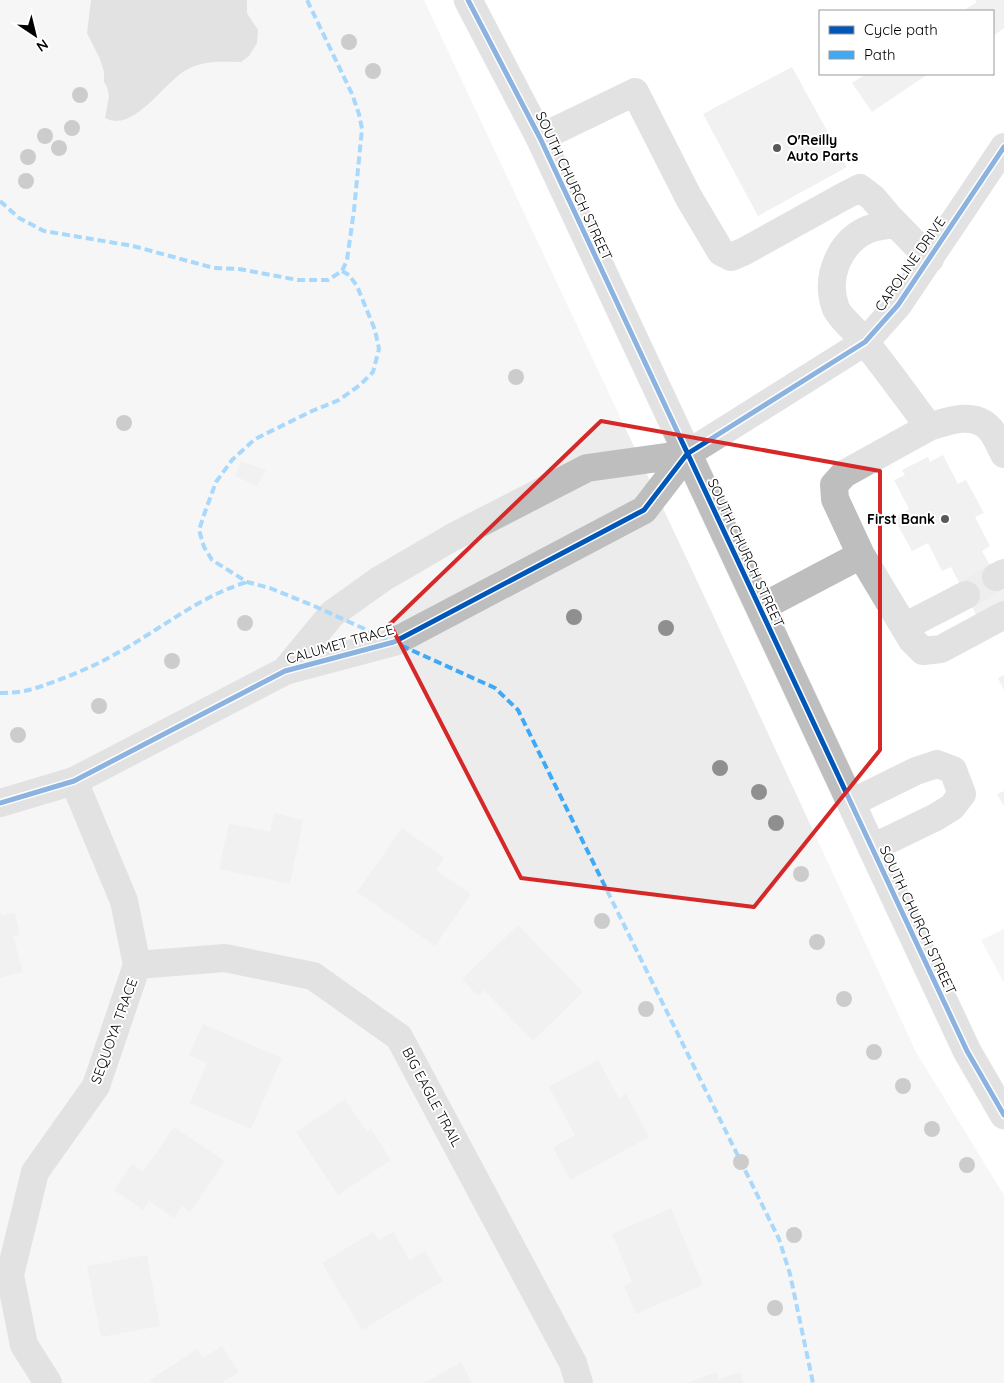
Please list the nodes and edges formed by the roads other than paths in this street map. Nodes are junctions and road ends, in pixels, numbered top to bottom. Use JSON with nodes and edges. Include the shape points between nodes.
{"nodes":[{"id":1,"x":468,"y":0,"type":"edge"},
{"id":2,"x":540,"y":138,"type":"junction"},
{"id":3,"x":1004,"y":147,"type":"edge"},
{"id":4,"x":896,"y":224,"type":"junction"},
{"id":5,"x":930,"y":259,"type":"junction"},
{"id":6,"x":865,"y":342,"type":"junction"},
{"id":7,"x":929,"y":427,"type":"junction"},
{"id":8,"x":687,"y":454,"type":"junction"},
{"id":9,"x":1004,"y":454,"type":"edge"},
{"id":10,"x":861,"y":555,"type":"junction"},
{"id":11,"x":966,"y":595,"type":"tunnel mouth"},
{"id":12,"x":760,"y":608,"type":"junction"},
{"id":13,"x":1004,"y":615,"type":"edge"},
{"id":14,"x":904,"y":627,"type":"junction"},
{"id":15,"x":284,"y":671,"type":"junction"},
{"id":16,"x":74,"y":781,"type":"junction"},
{"id":17,"x":0,"y":803,"type":"edge"},
{"id":18,"x":851,"y":803,"type":"junction"},
{"id":19,"x":872,"y":848,"type":"junction"},
{"id":20,"x":137,"y":965,"type":"junction"},
{"id":21,"x":1004,"y":1115,"type":"edge"},
{"id":22,"x":48,"y":1383,"type":"edge"},
{"id":23,"x":579,"y":1383,"type":"edge"}],
"edges":[{"from":1,"to":2,"type":"main road","name":"SOUTH CHURCH STREET"},
{"from":2,"to":4,"type":"main road","via":[[635,92],[689,198],[721,252],[731,257],[860,188]]},
{"from":2,"to":8,"type":"main road","name":"SOUTH CHURCH STREET"},
{"from":3,"to":5,"type":"main road","name":"CAROLINE DRIVE"},
{"from":4,"to":5,"type":"main road"},
{"from":4,"to":6,"type":"main road","via":[[869,229],[855,238],[844,248],[833,272],[835,308]]},
{"from":5,"to":6,"type":"main road","name":"CAROLINE DRIVE","via":[[898,305]]},
{"from":6,"to":7,"type":"main road"},
{"from":6,"to":8,"type":"main road","name":"CAROLINE DRIVE"},
{"from":7,"to":9,"type":"main road","via":[[954,419],[978,421],[989,428]]},
{"from":7,"to":10,"type":"main road","via":[[844,474],[834,485],[835,499]]},
{"from":8,"to":12,"type":"main road","name":"SOUTH CHURCH STREET"},
{"from":8,"to":15,"type":"main road","name":"CALUMET TRACE","via":[[644,510],[394,642]]},
{"from":8,"to":15,"type":"main road","name":"CALUMET TRACE","via":[[586,468],[454,537],[382,579],[332,614]]},
{"from":10,"to":12,"type":"main road"},
{"from":10,"to":14,"type":"main road"},
{"from":11,"to":14,"type":"main road"},
{"from":12,"to":18,"type":"main road","name":"SOUTH CHURCH STREET"},
{"from":13,"to":14,"type":"main road","via":[[941,648],[923,651]]},
{"from":15,"to":16,"type":"main road","name":"CALUMET TRACE"},
{"from":16,"to":17,"type":"main road","name":"CALUMET TRACE"},
{"from":16,"to":20,"type":"main road","name":"SEQUOYA TRACE","via":[[124,902]]},
{"from":18,"to":19,"type":"main road","name":"SOUTH CHURCH STREET"},
{"from":18,"to":19,"type":"main road","via":[[916,770],[938,764],[953,770],[962,794],[952,807]]},
{"from":19,"to":21,"type":"main road","name":"SOUTH CHURCH STREET","via":[[968,1051]]},
{"from":20,"to":22,"type":"main road","name":"SEQUOYA TRACE","via":[[96,1086],[35,1172],[10,1275],[24,1345]]},
{"from":20,"to":23,"type":"main road","name":"BIG EAGLE TRAIL","via":[[225,958],[313,976],[399,1037],[573,1363]]}]}
